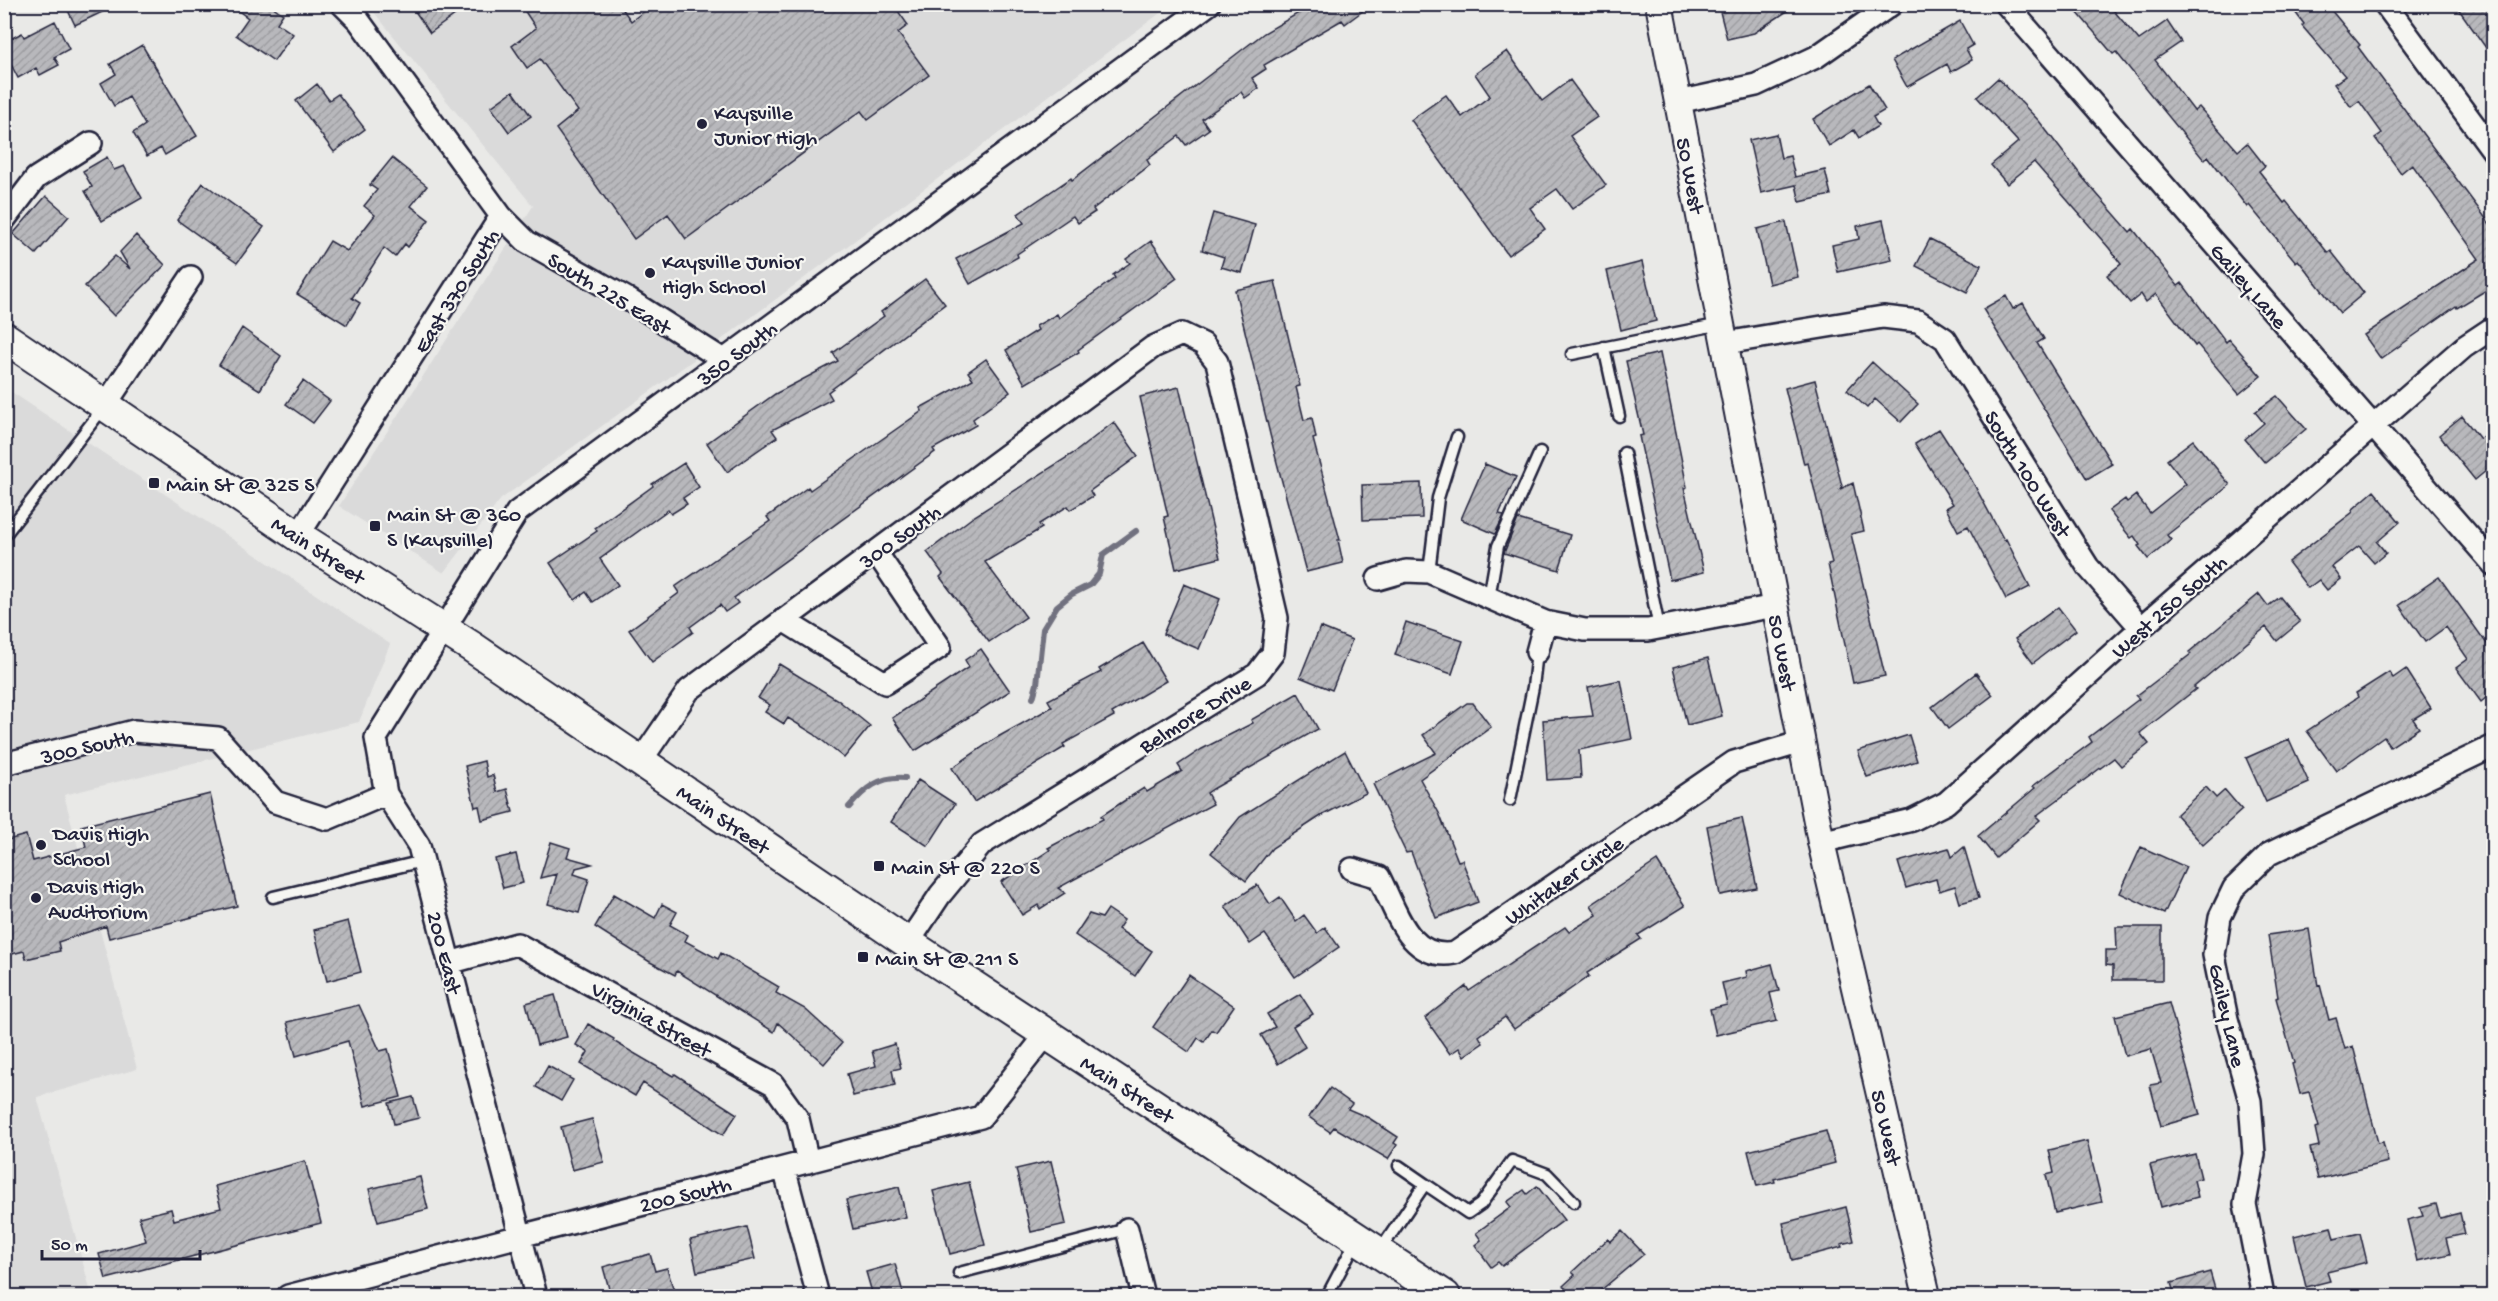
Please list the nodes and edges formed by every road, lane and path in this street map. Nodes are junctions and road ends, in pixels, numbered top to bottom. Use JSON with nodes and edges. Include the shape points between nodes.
{"nodes":[{"id":1,"x":342,"y":4,"type":"edge"},
{"id":2,"x":1209,"y":4,"type":"edge"},
{"id":3,"x":1659,"y":4,"type":"edge"},
{"id":4,"x":1892,"y":4,"type":"edge"},
{"id":5,"x":2006,"y":4,"type":"edge"},
{"id":6,"x":2385,"y":4,"type":"edge"},
{"id":7,"x":1678,"y":102,"type":"junction"},
{"id":8,"x":92,"y":143,"type":"dead end"},
{"id":9,"x":2493,"y":152,"type":"edge"},
{"id":10,"x":501,"y":216,"type":"junction"},
{"id":11,"x":4,"y":220,"type":"edge"},
{"id":12,"x":191,"y":277,"type":"dead end"},
{"id":13,"x":2493,"y":327,"type":"edge"},
{"id":14,"x":1182,"y":334,"type":"joint"},
{"id":15,"x":1723,"y":334,"type":"junction"},
{"id":16,"x":4,"y":337,"type":"edge"},
{"id":17,"x":1604,"y":347,"type":"junction"},
{"id":18,"x":1572,"y":354,"type":"dead end"},
{"id":19,"x":725,"y":361,"type":"junction"},
{"id":20,"x":106,"y":404,"type":"junction"},
{"id":21,"x":1618,"y":416,"type":"dead end"},
{"id":22,"x":2374,"y":427,"type":"junction"},
{"id":23,"x":1457,"y":437,"type":"dead end"},
{"id":24,"x":1540,"y":452,"type":"dead end"},
{"id":25,"x":1624,"y":453,"type":"dead end"},
{"id":26,"x":4,"y":536,"type":"edge"},
{"id":27,"x":298,"y":536,"type":"junction"},
{"id":28,"x":876,"y":552,"type":"junction"},
{"id":29,"x":2493,"y":565,"type":"edge"},
{"id":30,"x":1429,"y":572,"type":"junction"},
{"id":31,"x":1378,"y":579,"type":"dead end"},
{"id":32,"x":1489,"y":598,"type":"junction"},
{"id":33,"x":1775,"y":606,"type":"junction"},
{"id":34,"x":783,"y":620,"type":"junction"},
{"id":35,"x":1545,"y":622,"type":"junction"},
{"id":36,"x":1659,"y":628,"type":"junction"},
{"id":37,"x":2141,"y":628,"type":"junction"},
{"id":38,"x":444,"y":629,"type":"junction"},
{"id":39,"x":1537,"y":652,"type":"joint"},
{"id":40,"x":1802,"y":742,"type":"junction"},
{"id":41,"x":2493,"y":746,"type":"edge"},
{"id":42,"x":640,"y":762,"type":"junction"},
{"id":43,"x":4,"y":764,"type":"edge"},
{"id":44,"x":386,"y":794,"type":"junction"},
{"id":45,"x":1510,"y":800,"type":"dead end"},
{"id":46,"x":1821,"y":842,"type":"junction"},
{"id":47,"x":423,"y":861,"type":"junction"},
{"id":48,"x":1353,"y":869,"type":"dead end"},
{"id":49,"x":273,"y":897,"type":"dead end"},
{"id":50,"x":908,"y":944,"type":"junction"},
{"id":51,"x":449,"y":963,"type":"junction"},
{"id":52,"x":1046,"y":1035,"type":"junction"},
{"id":53,"x":808,"y":1162,"type":"junction"},
{"id":54,"x":1399,"y":1166,"type":"dead end"},
{"id":55,"x":784,"y":1168,"type":"junction"},
{"id":56,"x":1425,"y":1184,"type":"junction"},
{"id":57,"x":1574,"y":1202,"type":"dead end"},
{"id":58,"x":1127,"y":1229,"type":"joint"},
{"id":59,"x":520,"y":1236,"type":"junction"},
{"id":60,"x":1368,"y":1245,"type":"junction"},
{"id":61,"x":959,"y":1273,"type":"dead end"},
{"id":62,"x":288,"y":1296,"type":"edge"},
{"id":63,"x":536,"y":1296,"type":"edge"},
{"id":64,"x":818,"y":1296,"type":"edge"},
{"id":65,"x":1143,"y":1296,"type":"edge"},
{"id":66,"x":1327,"y":1296,"type":"edge"},
{"id":67,"x":1445,"y":1296,"type":"edge"},
{"id":68,"x":1927,"y":1296,"type":"edge"},
{"id":69,"x":2263,"y":1296,"type":"edge"}],
"edges":[{"from":1,"to":10,"type":"street","name":"East 370 South","via":[[359,21]]},
{"from":2,"to":19,"type":"street","name":"350 South"},
{"from":3,"to":7,"type":"street","name":"50 West"},
{"from":4,"to":7,"type":"street","via":[[1816,57],[1756,85]]},
{"from":5,"to":22,"type":"street","name":"Gailey Lane"},
{"from":6,"to":9,"type":"street"},
{"from":7,"to":15,"type":"street","name":"50 West"},
{"from":8,"to":11,"type":"street","via":[[36,178]]},
{"from":10,"to":19,"type":"street","name":"South 225 East","via":[[527,242]]},
{"from":10,"to":27,"type":"street","name":"East 370 South"},
{"from":12,"to":20,"type":"street"},
{"from":13,"to":22,"type":"street","name":"West 250 South","via":[[2464,347]]},
{"from":14,"to":28,"type":"street","name":"300 South","via":[[1153,347]]},
{"from":14,"to":50,"type":"street","name":"Belmore Drive","via":[[1203,344],[1217,362],[1277,618],[1273,653],[1257,674],[982,844],[940,895]]},
{"from":15,"to":17,"type":"lane"},
{"from":15,"to":33,"type":"street","name":"50 West"},
{"from":15,"to":37,"type":"street","name":"South 100 West","via":[[1883,317],[1918,321],[1945,339],[2088,567]]},
{"from":16,"to":20,"type":"main road","name":"Main Street"},
{"from":17,"to":18,"type":"lane"},
{"from":17,"to":21,"type":"lane"},
{"from":19,"to":38,"type":"street","name":"350 South","via":[[517,512]]},
{"from":20,"to":26,"type":"lane"},
{"from":20,"to":27,"type":"main road","name":"Main Street"},
{"from":22,"to":29,"type":"street","name":"Gailey Lane"},
{"from":22,"to":37,"type":"street","name":"West 250 South"},
{"from":23,"to":30,"type":"lane","via":[[1438,498]]},
{"from":24,"to":32,"type":"lane","via":[[1498,546]]},
{"from":25,"to":36,"type":"lane"},
{"from":27,"to":38,"type":"main road","name":"Main Street"},
{"from":28,"to":34,"type":"street","name":"300 South"},
{"from":28,"to":34,"type":"street","via":[[940,647],[885,683]]},
{"from":30,"to":31,"type":"street","via":[[1406,571]]},
{"from":30,"to":32,"type":"street"},
{"from":32,"to":35,"type":"street"},
{"from":33,"to":36,"type":"street"},
{"from":33,"to":40,"type":"street","name":"50 West"},
{"from":34,"to":42,"type":"street","name":"300 South","via":[[689,690]]},
{"from":35,"to":36,"type":"street","via":[[1585,630]]},
{"from":35,"to":39,"type":"street"},
{"from":37,"to":46,"type":"street","name":"West 250 South","via":[[1946,803],[1912,820]]},
{"from":38,"to":42,"type":"main road","name":"Main Street"},
{"from":38,"to":44,"type":"street","name":"200 East","via":[[376,738]]},
{"from":39,"to":45,"type":"lane"},
{"from":40,"to":46,"type":"street","name":"50 West"},
{"from":40,"to":48,"type":"street","name":"Whitaker Circle","via":[[1734,762],[1455,953],[1441,956],[1416,944],[1379,877]]},
{"from":41,"to":69,"type":"street","name":"Gailey Lane","via":[[2269,854],[2234,888],[2220,917],[2214,955],[2250,1101],[2254,1154],[2246,1204]]},
{"from":42,"to":50,"type":"main road","name":"Main Street"},
{"from":43,"to":44,"type":"street","name":"300 South","via":[[134,731],[218,738],[275,802],[327,819]]},
{"from":44,"to":47,"type":"street","name":"200 East","via":[[419,846]]},
{"from":46,"to":68,"type":"street","name":"50 West"},
{"from":47,"to":49,"type":"lane"},
{"from":47,"to":51,"type":"street","name":"200 East"},
{"from":50,"to":52,"type":"main road","name":"Main Street"},
{"from":51,"to":53,"type":"street","name":"Virginia Street","via":[[517,945],[773,1084],[798,1119]]},
{"from":51,"to":59,"type":"street","name":"200 East"},
{"from":52,"to":53,"type":"street","name":"200 South","via":[[981,1117]]},
{"from":52,"to":60,"type":"main road","name":"Main Street"},
{"from":53,"to":55,"type":"street","name":"200 South"},
{"from":54,"to":56,"type":"lane"},
{"from":55,"to":59,"type":"street","name":"200 South"},
{"from":55,"to":64,"type":"street"},
{"from":56,"to":57,"type":"lane","via":[[1468,1213],[1481,1204],[1512,1161],[1547,1174]]},
{"from":56,"to":60,"type":"lane"},
{"from":58,"to":61,"type":"lane"},
{"from":58,"to":65,"type":"street"},
{"from":59,"to":62,"type":"street","name":"200 South"},
{"from":59,"to":63,"type":"street","name":"200 East"},
{"from":60,"to":66,"type":"lane"},
{"from":60,"to":67,"type":"main road","name":"Main Street"}]}
